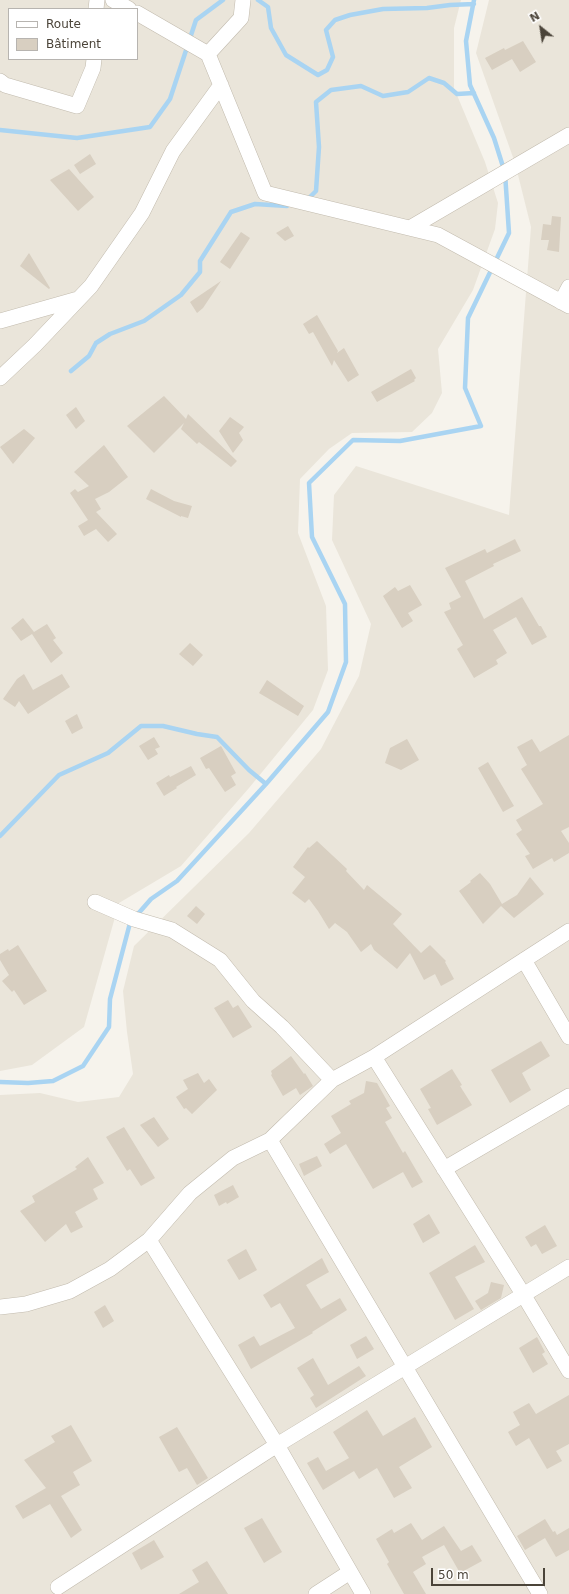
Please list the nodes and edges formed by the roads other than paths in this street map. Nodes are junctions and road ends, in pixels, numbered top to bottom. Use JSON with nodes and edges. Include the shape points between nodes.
{"nodes":[{"id":1,"x":113,"y":0,"type":"edge"},
{"id":2,"x":243,"y":0,"type":"edge"},
{"id":3,"x":127,"y":8,"type":"edge"},
{"id":4,"x":138,"y":14,"type":"edge"},
{"id":5,"x":208,"y":54,"type":"junction"},
{"id":6,"x":94,"y":60,"type":"edge"},
{"id":7,"x":0,"y":81,"type":"edge"},
{"id":8,"x":221,"y":85,"type":"junction"},
{"id":9,"x":569,"y":135,"type":"edge"},
{"id":10,"x":410,"y":228,"type":"junction"},
{"id":11,"x":569,"y":287,"type":"edge"},
{"id":12,"x":79,"y":299,"type":"junction"},
{"id":13,"x":565,"y":304,"type":"edge"},
{"id":14,"x":0,"y":320,"type":"edge"},
{"id":15,"x":0,"y":378,"type":"edge"},
{"id":16,"x":95,"y":902,"type":"dead end"},
{"id":17,"x":569,"y":931,"type":"edge"},
{"id":18,"x":524,"y":960,"type":"junction"},
{"id":19,"x":569,"y":1037,"type":"edge"},
{"id":20,"x":374,"y":1057,"type":"junction"},
{"id":21,"x":332,"y":1080,"type":"junction"},
{"id":22,"x":569,"y":1096,"type":"edge"},
{"id":23,"x":270,"y":1140,"type":"junction"},
{"id":24,"x":444,"y":1169,"type":"junction"},
{"id":25,"x":149,"y":1240,"type":"junction"},
{"id":26,"x":569,"y":1267,"type":"edge"},
{"id":27,"x":523,"y":1294,"type":"junction"},
{"id":28,"x":0,"y":1307,"type":"edge"},
{"id":29,"x":404,"y":1367,"type":"junction"},
{"id":30,"x":569,"y":1370,"type":"edge"},
{"id":31,"x":277,"y":1445,"type":"junction"},
{"id":32,"x":350,"y":1572,"type":"junction"},
{"id":33,"x":58,"y":1587,"type":"dead end"},
{"id":34,"x":316,"y":1594,"type":"edge"},
{"id":35,"x":363,"y":1594,"type":"edge"},
{"id":36,"x":540,"y":1594,"type":"edge"}],
"edges":[{"from":1,"to":3,"type":"street"},
{"from":2,"to":5,"type":"street","via":[[241,18]]},
{"from":4,"to":5,"type":"street"},
{"from":5,"to":8,"type":"street"},
{"from":6,"to":7,"type":"street","via":[[78,106],[4,85]]},
{"from":8,"to":10,"type":"street","via":[[265,193]]},
{"from":8,"to":12,"type":"street","via":[[173,151],[142,213]]},
{"from":9,"to":10,"type":"street"},
{"from":10,"to":13,"type":"street","via":[[438,235]]},
{"from":11,"to":13,"type":"street"},
{"from":12,"to":14,"type":"street"},
{"from":12,"to":15,"type":"street"},
{"from":16,"to":21,"type":"street","via":[[134,919],[172,930],[220,960],[253,1001],[282,1027]]},
{"from":17,"to":18,"type":"street"},
{"from":18,"to":19,"type":"street"},
{"from":18,"to":20,"type":"street"},
{"from":20,"to":21,"type":"street"},
{"from":20,"to":24,"type":"street"},
{"from":21,"to":23,"type":"street"},
{"from":22,"to":24,"type":"street"},
{"from":23,"to":25,"type":"street","via":[[233,1158],[190,1193]]},
{"from":23,"to":29,"type":"street"},
{"from":24,"to":27,"type":"street"},
{"from":25,"to":28,"type":"street","via":[[110,1268],[70,1291],[26,1304]]},
{"from":25,"to":31,"type":"street"},
{"from":26,"to":27,"type":"street"},
{"from":27,"to":29,"type":"street"},
{"from":27,"to":30,"type":"street"},
{"from":29,"to":31,"type":"street"},
{"from":29,"to":36,"type":"street"},
{"from":31,"to":32,"type":"street"},
{"from":31,"to":33,"type":"street"},
{"from":32,"to":34,"type":"street"},
{"from":32,"to":35,"type":"street"}]}
